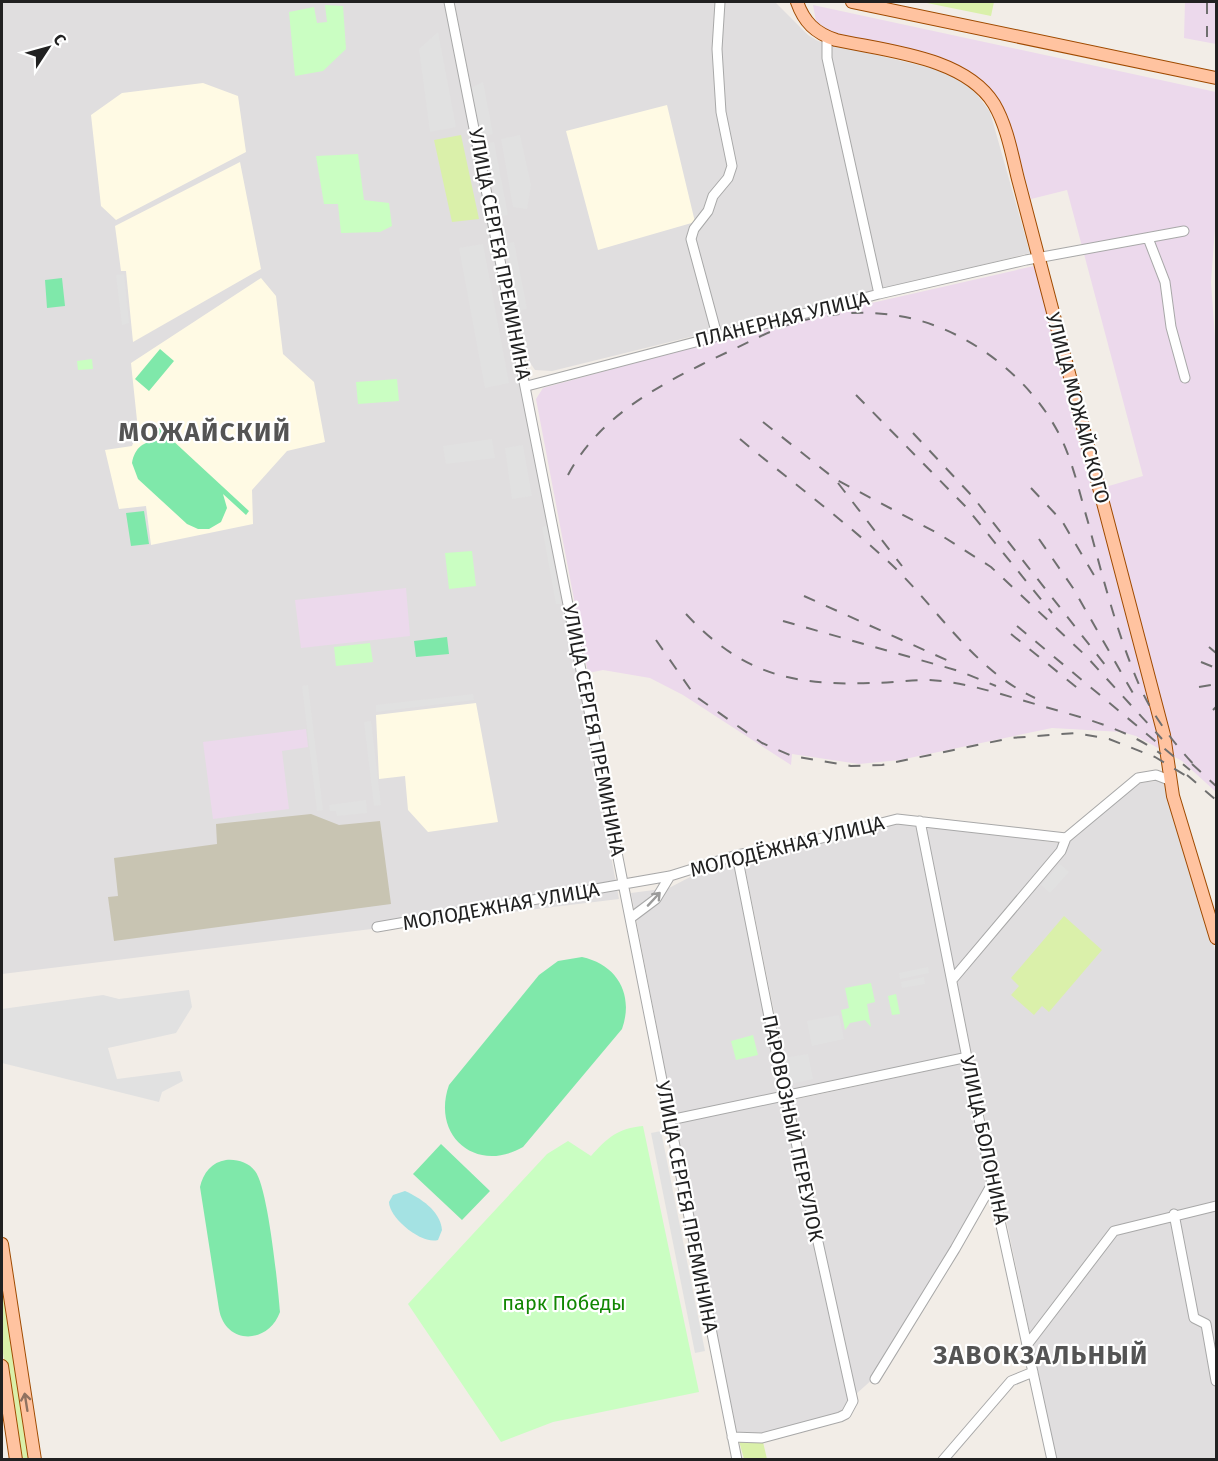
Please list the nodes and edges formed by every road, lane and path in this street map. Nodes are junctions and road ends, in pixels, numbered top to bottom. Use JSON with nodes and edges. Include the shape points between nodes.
{"nodes":[{"id":1,"x":449,"y":2,"type":"edge"},
{"id":2,"x":720,"y":2,"type":"edge"},
{"id":3,"x":797,"y":2,"type":"edge"},
{"id":4,"x":852,"y":2,"type":"edge"},
{"id":5,"x":827,"y":37,"type":"junction"},
{"id":6,"x":1216,"y":78,"type":"edge"},
{"id":7,"x":1184,"y":231,"type":"dead end"},
{"id":8,"x":1148,"y":238,"type":"junction"},
{"id":9,"x":1039,"y":258,"type":"junction"},
{"id":10,"x":879,"y":294,"type":"junction"},
{"id":11,"x":717,"y":335,"type":"junction"},
{"id":12,"x":1185,"y":378,"type":"dead end"},
{"id":13,"x":527,"y":386,"type":"junction"},
{"id":14,"x":1169,"y":780,"type":"junction"},
{"id":15,"x":920,"y":821,"type":"junction"},
{"id":16,"x":1066,"y":838,"type":"junction"},
{"id":17,"x":737,"y":855,"type":"junction"},
{"id":18,"x":670,"y":876,"type":"junction"},
{"id":19,"x":625,"y":884,"type":"junction"},
{"id":20,"x":632,"y":917,"type":"junction"},
{"id":21,"x":378,"y":927,"type":"dead end"},
{"id":22,"x":1216,"y":938,"type":"edge"},
{"id":23,"x":952,"y":980,"type":"junction"},
{"id":24,"x":968,"y":1057,"type":"junction"},
{"id":25,"x":786,"y":1096,"type":"junction"},
{"id":26,"x":670,"y":1120,"type":"junction"},
{"id":27,"x":992,"y":1184,"type":"junction"},
{"id":28,"x":1216,"y":1206,"type":"edge"},
{"id":29,"x":1174,"y":1214,"type":"junction"},
{"id":30,"x":2,"y":1244,"type":"edge"},
{"id":31,"x":1027,"y":1345,"type":"junction"},
{"id":32,"x":2,"y":1366,"type":"edge"},
{"id":33,"x":1033,"y":1372,"type":"junction"},
{"id":34,"x":875,"y":1379,"type":"dead end"},
{"id":35,"x":1216,"y":1381,"type":"edge"},
{"id":36,"x":732,"y":1437,"type":"junction"},
{"id":37,"x":16,"y":1460,"type":"edge"},
{"id":38,"x":35,"y":1460,"type":"edge"},
{"id":39,"x":737,"y":1460,"type":"edge"},
{"id":40,"x":943,"y":1460,"type":"edge"},
{"id":41,"x":1052,"y":1460,"type":"edge"}],
"edges":[{"from":1,"to":13,"type":"street","name":"УЛИЦА СЕРГЕЯ ПРЕМИНИНА"},
{"from":2,"to":11,"type":"street","via":[[717,50],[721,112],[732,166],[691,239]]},
{"from":3,"to":5,"type":"main road","name":"УЛИЦА МОЖАЙСКОГО","via":[[810,26]]},
{"from":4,"to":6,"type":"main road"},
{"from":5,"to":9,"type":"main road","name":"УЛИЦА МОЖАЙСКОГО","via":[[944,66],[983,90],[1004,128]]},
{"from":5,"to":10,"type":"street","via":[[827,58]]},
{"from":7,"to":8,"type":"street","name":"ПЛАНЕРНАЯ УЛИЦА"},
{"from":8,"to":9,"type":"street","name":"ПЛАНЕРНАЯ УЛИЦА"},
{"from":8,"to":12,"type":"street","via":[[1165,282],[1171,327]]},
{"from":9,"to":10,"type":"street","name":"ПЛАНЕРНАЯ УЛИЦА"},
{"from":9,"to":14,"type":"main road","name":"УЛИЦА МОЖАЙСКОГО","via":[[1164,735]]},
{"from":10,"to":11,"type":"street","name":"ПЛАНЕРНАЯ УЛИЦА"},
{"from":11,"to":13,"type":"street","name":"ПЛАНЕРНАЯ УЛИЦА"},
{"from":13,"to":19,"type":"street","name":"УЛИЦА СЕРГЕЯ ПРЕМИНИНА"},
{"from":14,"to":16,"type":"street","via":[[1156,776],[1135,780]]},
{"from":14,"to":22,"type":"main road","name":"УЛИЦА МОЖАЙСКОГО"},
{"from":15,"to":16,"type":"street","name":"МОЛОДЁЖНАЯ УЛИЦА"},
{"from":15,"to":17,"type":"street","name":"МОЛОДЁЖНАЯ УЛИЦА","via":[[880,822]]},
{"from":15,"to":23,"type":"street","name":"УЛИЦА БОЛОНИНА"},
{"from":16,"to":23,"type":"street","via":[[1061,851]]},
{"from":17,"to":18,"type":"street","name":"МОЛОДЁЖНАЯ УЛИЦА"},
{"from":17,"to":25,"type":"street","name":"ПАРОВОЗНЫЙ ПЕРЕУЛОК"},
{"from":18,"to":19,"type":"street","name":"МОЛОДЁЖНАЯ УЛИЦА"},
{"from":20,"to":18,"type":"street","name":"МОЛОДЁЖНАЯ УЛИЦА","one_way":true,"via":[[656,899]]},
{"from":19,"to":20,"type":"street","name":"УЛИЦА СЕРГЕЯ ПРЕМИНИНА"},
{"from":19,"to":21,"type":"street","name":"МОЛОДЕЖНАЯ УЛИЦА"},
{"from":20,"to":26,"type":"street","name":"УЛИЦА СЕРГЕЯ ПРЕМИНИНА"},
{"from":23,"to":24,"type":"street","name":"УЛИЦА БОЛОНИНА"},
{"from":24,"to":25,"type":"street"},
{"from":24,"to":27,"type":"street","name":"УЛИЦА БОЛОНИНА"},
{"from":25,"to":26,"type":"street"},
{"from":25,"to":36,"type":"street","name":"ПАРОВОЗНЫЙ ПЕРЕУЛОК","via":[[853,1401],[840,1417],[762,1438]]},
{"from":26,"to":36,"type":"street","name":"УЛИЦА СЕРГЕЯ ПРЕМИНИНА"},
{"from":27,"to":31,"type":"street","name":"УЛИЦА БОЛОНИНА"},
{"from":27,"to":34,"type":"street","via":[[956,1250]]},
{"from":28,"to":29,"type":"street"},
{"from":29,"to":31,"type":"street","via":[[1114,1231]]},
{"from":29,"to":35,"type":"street","via":[[1194,1317],[1206,1324]]},
{"from":38,"to":30,"type":"main road","one_way":true},
{"from":31,"to":33,"type":"street","name":"УЛИЦА БОЛОНИНА"},
{"from":32,"to":37,"type":"main road"},
{"from":33,"to":40,"type":"street","via":[[1011,1381]]},
{"from":33,"to":41,"type":"street","name":"УЛИЦА БОЛОНИНА"},
{"from":36,"to":39,"type":"street","name":"УЛИЦА СЕРГЕЯ ПРЕМИНИНА"}]}
